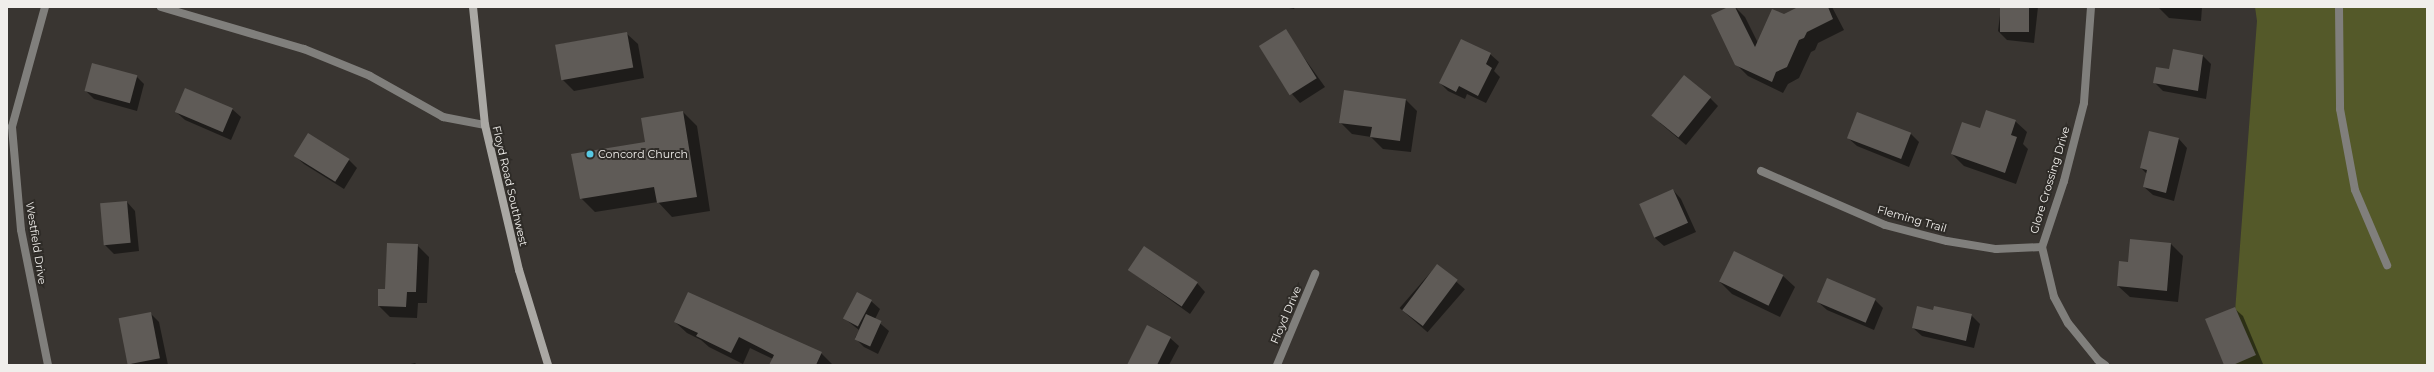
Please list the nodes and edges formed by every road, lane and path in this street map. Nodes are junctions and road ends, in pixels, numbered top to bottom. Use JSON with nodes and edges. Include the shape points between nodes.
{"nodes":[{"id":1,"x":45,"y":7,"type":"edge"},
{"id":2,"x":161,"y":7,"type":"edge"},
{"id":3,"x":473,"y":7,"type":"edge"},
{"id":4,"x":2091,"y":7,"type":"edge"},
{"id":5,"x":2339,"y":7,"type":"edge"},
{"id":6,"x":485,"y":125,"type":"junction"},
{"id":7,"x":1761,"y":171,"type":"dead end"},
{"id":8,"x":2042,"y":247,"type":"junction"},
{"id":9,"x":2387,"y":265,"type":"dead end"},
{"id":10,"x":1316,"y":274,"type":"dead end"},
{"id":11,"x":48,"y":365,"type":"edge"},
{"id":12,"x":548,"y":365,"type":"edge"},
{"id":13,"x":1277,"y":365,"type":"edge"},
{"id":14,"x":2105,"y":365,"type":"edge"}],
"edges":[{"from":1,"to":11,"type":"street","name":"Westfield Drive","via":[[12,127],[21,230]]},
{"from":2,"to":6,"type":"street","via":[[304,49],[370,76],[443,117]]},
{"from":3,"to":6,"type":"main road","name":"Floyd Road Southwest"},
{"from":4,"to":8,"type":"street","name":"Glore Crossing Drive","via":[[2084,103],[2064,181]]},
{"from":5,"to":9,"type":"street","via":[[2340,109],[2355,190]]},
{"from":6,"to":12,"type":"main road","name":"Floyd Road Southwest","via":[[519,270]]},
{"from":7,"to":8,"type":"street","name":"Fleming Trail","via":[[1885,225],[1947,241],[1996,249]]},
{"from":8,"to":14,"type":"street","name":"Glore Crossing Drive","via":[[2054,296],[2068,323]]},
{"from":10,"to":13,"type":"street","name":"Floyd Drive"}]}
